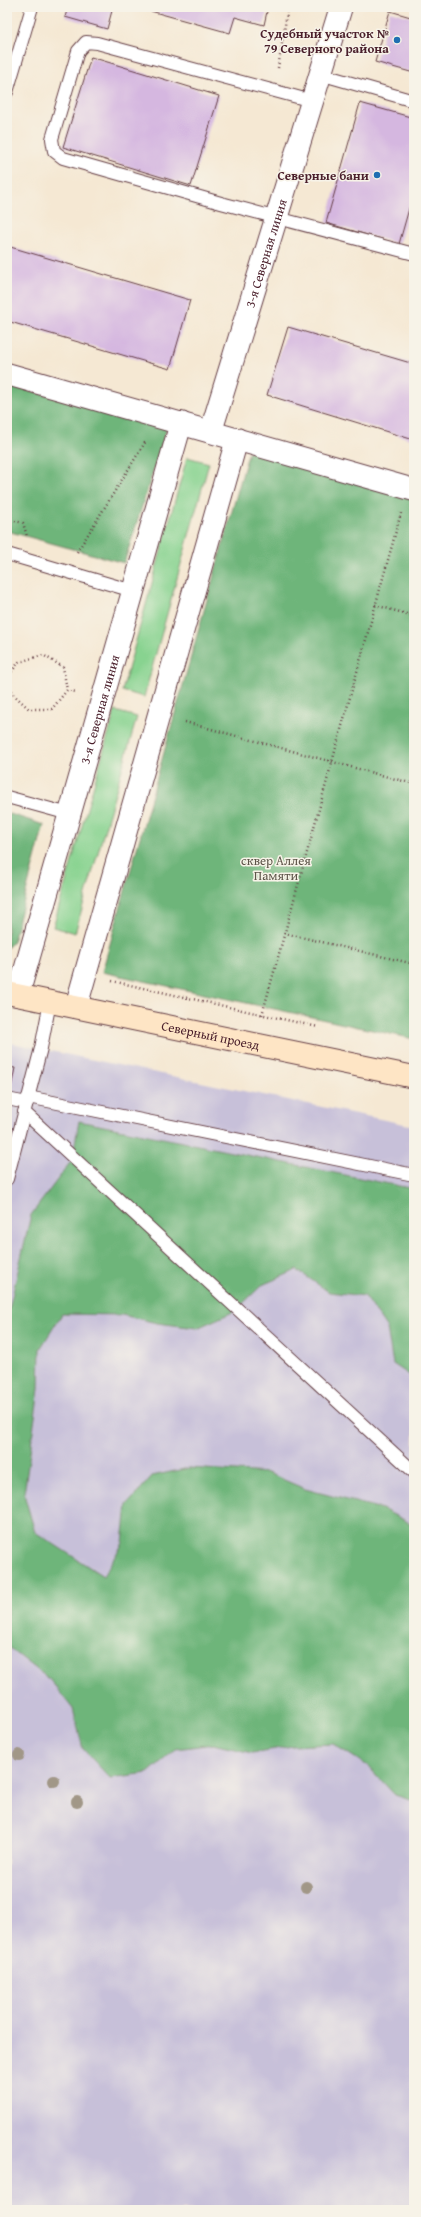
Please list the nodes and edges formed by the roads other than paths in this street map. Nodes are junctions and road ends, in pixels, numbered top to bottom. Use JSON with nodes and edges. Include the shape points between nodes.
{"nodes":[{"id":1,"x":32,"y":7,"type":"edge"},
{"id":2,"x":341,"y":7,"type":"edge"},
{"id":3,"x":320,"y":74,"type":"junction"},
{"id":4,"x":7,"y":92,"type":"edge"},
{"id":5,"x":312,"y":101,"type":"junction"},
{"id":6,"x":414,"y":101,"type":"edge"},
{"id":7,"x":276,"y":218,"type":"junction"},
{"id":8,"x":414,"y":254,"type":"edge"},
{"id":9,"x":7,"y":374,"type":"edge"},
{"id":10,"x":171,"y":420,"type":"junction"},
{"id":11,"x":211,"y":431,"type":"junction"},
{"id":12,"x":237,"y":439,"type":"junction"},
{"id":13,"x":411,"y":489,"type":"edge"},
{"id":14,"x":7,"y":554,"type":"edge"},
{"id":15,"x":133,"y":591,"type":"junction"},
{"id":16,"x":7,"y":797,"type":"edge"},
{"id":17,"x":69,"y":814,"type":"junction"},
{"id":18,"x":12,"y":994,"type":"edge"},
{"id":19,"x":50,"y":1002,"type":"junction"},
{"id":20,"x":76,"y":1008,"type":"junction"},
{"id":21,"x":414,"y":1077,"type":"edge"},
{"id":22,"x":7,"y":1099,"type":"edge"},
{"id":23,"x":26,"y":1104,"type":"junction"},
{"id":24,"x":414,"y":1175,"type":"edge"},
{"id":25,"x":7,"y":1179,"type":"edge"},
{"id":26,"x":414,"y":1472,"type":"edge"}],
"edges":[{"from":1,"to":4,"type":"lane"},
{"from":2,"to":3,"type":"street","name":"3-я Северная линия"},
{"from":3,"to":5,"type":"street","name":"3-я Северная линия"},
{"from":3,"to":6,"type":"lane"},
{"from":5,"to":7,"type":"street","name":"3-я Северная линия"},
{"from":5,"to":7,"type":"lane","via":[[98,42],[86,42],[78,51],[52,140],[54,151],[64,158]]},
{"from":7,"to":8,"type":"lane"},
{"from":7,"to":11,"type":"street","name":"3-я Северная линия"},
{"from":9,"to":10,"type":"street"},
{"from":10,"to":11,"type":"street"},
{"from":10,"to":15,"type":"street","name":"3-я Северная линия"},
{"from":11,"to":12,"type":"street"},
{"from":12,"to":13,"type":"street"},
{"from":12,"to":20,"type":"street"},
{"from":14,"to":15,"type":"lane"},
{"from":15,"to":17,"type":"street","name":"3-я Северная линия"},
{"from":16,"to":17,"type":"lane"},
{"from":17,"to":18,"type":"street","name":"3-я Северная линия"},
{"from":18,"to":19,"type":"street","name":"Северный проезд"},
{"from":19,"to":20,"type":"street","name":"Северный проезд"},
{"from":19,"to":23,"type":"lane"},
{"from":20,"to":21,"type":"street","name":"Северный проезд"},
{"from":22,"to":23,"type":"lane"},
{"from":23,"to":24,"type":"lane"},
{"from":23,"to":25,"type":"lane"},
{"from":23,"to":26,"type":"lane"}]}
